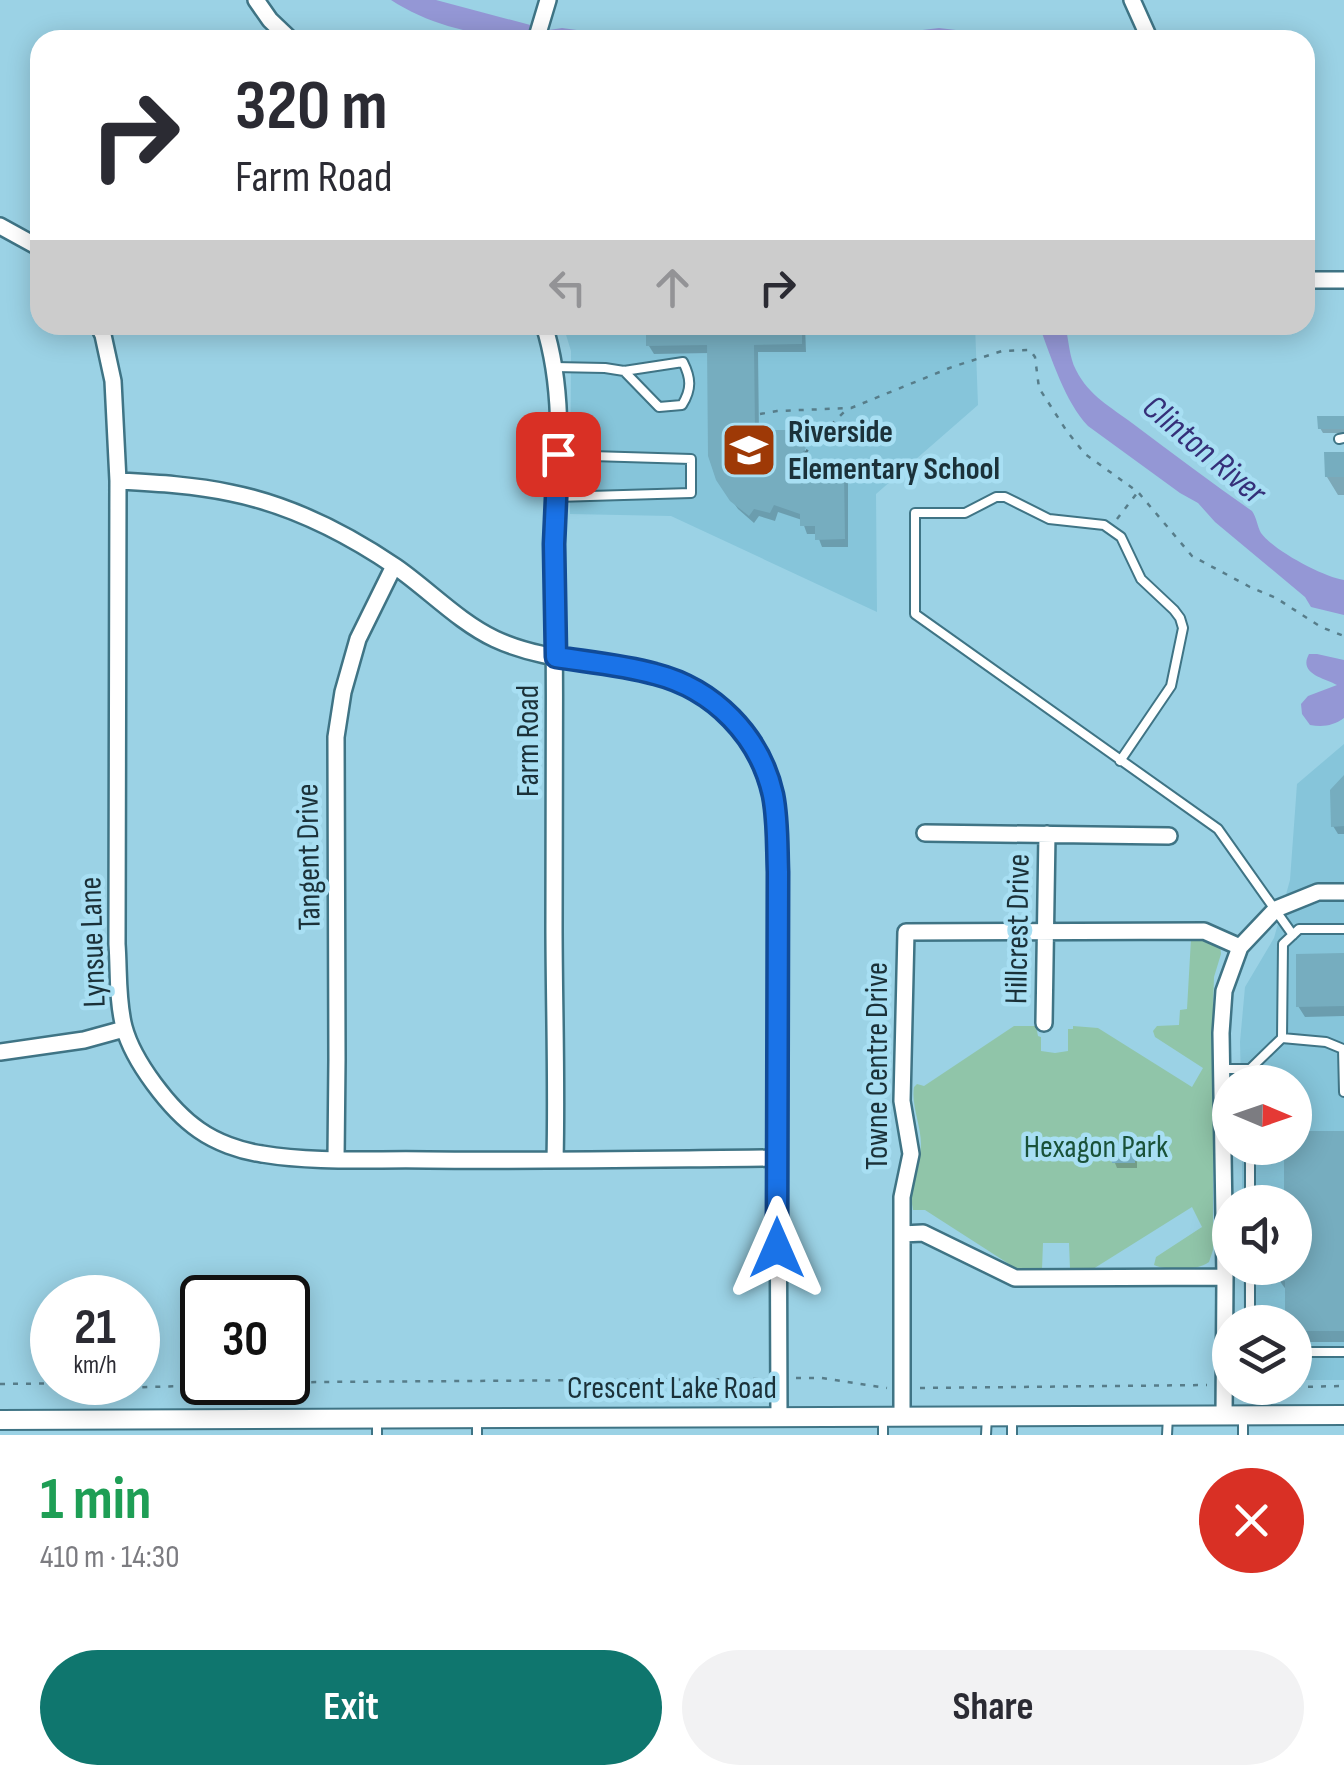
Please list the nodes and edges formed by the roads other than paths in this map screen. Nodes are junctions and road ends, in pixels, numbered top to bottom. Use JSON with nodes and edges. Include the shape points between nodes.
{"nodes":[{"id":1,"x":256,"y":0,"type":"edge"},
{"id":2,"x":548,"y":0,"type":"edge"},
{"id":3,"x":1132,"y":0,"type":"edge"},
{"id":4,"x":280,"y":30,"type":"edge"},
{"id":5,"x":539,"y":30,"type":"edge"},
{"id":6,"x":1146,"y":30,"type":"edge"},
{"id":7,"x":0,"y":226,"type":"edge"},
{"id":8,"x":30,"y":242,"type":"edge"},
{"id":9,"x":1315,"y":280,"type":"edge"},
{"id":10,"x":1344,"y":280,"type":"edge"},
{"id":11,"x":103,"y":335,"type":"edge"},
{"id":12,"x":546,"y":335,"type":"edge"},
{"id":13,"x":554,"y":367,"type":"junction"},
{"id":14,"x":624,"y":371,"type":"junction"},
{"id":15,"x":558,"y":454,"type":"junction"},
{"id":16,"x":118,"y":480,"type":"junction"},
{"id":17,"x":556,"y":497,"type":"junction"},
{"id":18,"x":394,"y":566,"type":"junction"},
{"id":19,"x":556,"y":657,"type":"junction"},
{"id":20,"x":1120,"y":762,"type":"junction"},
{"id":21,"x":925,"y":832,"type":"dead end"},
{"id":22,"x":1047,"y":834,"type":"junction"},
{"id":23,"x":1168,"y":836,"type":"dead end"},
{"id":24,"x":1344,"y":892,"type":"edge"},
{"id":25,"x":1276,"y":909,"type":"junction"},
{"id":26,"x":1344,"y":929,"type":"edge"},
{"id":27,"x":1044,"y":932,"type":"junction"},
{"id":28,"x":1293,"y":934,"type":"junction"},
{"id":29,"x":1240,"y":947,"type":"junction"},
{"id":30,"x":1044,"y":1024,"type":"dead end"},
{"id":31,"x":124,"y":1030,"type":"junction"},
{"id":32,"x":1282,"y":1038,"type":"junction"},
{"id":33,"x":0,"y":1052,"type":"edge"},
{"id":34,"x":1221,"y":1065,"type":"edge"},
{"id":35,"x":1254,"y":1065,"type":"edge"},
{"id":36,"x":1344,"y":1092,"type":"edge"},
{"id":37,"x":776,"y":1158,"type":"junction"},
{"id":38,"x":336,"y":1159,"type":"junction"},
{"id":39,"x":555,"y":1160,"type":"junction"},
{"id":40,"x":902,"y":1234,"type":"junction"},
{"id":41,"x":1212,"y":1277,"type":"edge"},
{"id":42,"x":1312,"y":1352,"type":"edge"},
{"id":43,"x":1344,"y":1352,"type":"edge"},
{"id":44,"x":1344,"y":1415,"type":"edge"},
{"id":45,"x":779,"y":1418,"type":"junction"},
{"id":46,"x":1,"y":1420,"type":"edge"},
{"id":47,"x":1237,"y":1422,"type":"edge"},
{"id":48,"x":889,"y":1423,"type":"edge"},
{"id":49,"x":986,"y":1426,"type":"edge"},
{"id":50,"x":1012,"y":1426,"type":"edge"},
{"id":51,"x":1168,"y":1426,"type":"edge"},
{"id":52,"x":377,"y":1427,"type":"edge"},
{"id":53,"x":477,"y":1427,"type":"edge"},
{"id":54,"x":0,"y":1434,"type":"edge"}],
"edges":[{"from":1,"to":4,"type":"street"},
{"from":2,"to":5,"type":"street"},
{"from":3,"to":6,"type":"street"},
{"from":7,"to":8,"type":"street"},
{"from":9,"to":10,"type":"street"},
{"from":11,"to":16,"type":"street","name":"Lynsue Lane","via":[[113,381]]},
{"from":12,"to":13,"type":"street","name":"Farm Road"},
{"from":13,"to":14,"type":"lane"},
{"from":13,"to":15,"type":"street","name":"Farm Road"},
{"from":14,"to":14,"type":"lane","via":[[659,407],[682,404],[690,392],[683,362]]},
{"from":15,"to":17,"type":"street","name":"Farm Road"},
{"from":15,"to":17,"type":"lane","via":[[692,459],[691,493]]},
{"from":16,"to":18,"type":"street","via":[[270,503],[323,524]]},
{"from":16,"to":31,"type":"street","name":"Lynsue Lane","via":[[118,944]]},
{"from":17,"to":19,"type":"street","name":"Farm Road"},
{"from":18,"to":19,"type":"street","via":[[492,638]]},
{"from":18,"to":38,"type":"street","name":"Tangent Drive","via":[[358,639],[336,737]]},
{"from":19,"to":37,"type":"street","via":[[657,674],[700,692],[727,711],[765,769],[777,825]]},
{"from":19,"to":39,"type":"street","name":"Farm Road"},
{"from":20,"to":20,"type":"lane","via":[[1171,686],[1182,628],[1174,610],[1141,579],[1125,543],[1111,528],[1049,519],[1006,497],[965,513],[915,513],[915,614]]},
{"from":20,"to":25,"type":"lane","via":[[1218,829]]},
{"from":21,"to":22,"type":"street","name":"Hillcrest Drive"},
{"from":22,"to":23,"type":"street","name":"Hillcrest Drive"},
{"from":22,"to":27,"type":"street","name":"Hillcrest Drive"},
{"from":24,"to":25,"type":"street","via":[[1318,892]]},
{"from":25,"to":28,"type":"lane"},
{"from":25,"to":29,"type":"street"},
{"from":26,"to":28,"type":"lane"},
{"from":27,"to":29,"type":"street","name":"Towne Centre Drive","via":[[1204,932]]},
{"from":27,"to":30,"type":"street","name":"Hillcrest Drive"},
{"from":27,"to":40,"type":"street","name":"Towne Centre Drive","via":[[906,932],[902,1100],[911,1154]]},
{"from":28,"to":32,"type":"lane","via":[[1282,944]]},
{"from":29,"to":34,"type":"street","via":[[1224,991]]},
{"from":31,"to":33,"type":"street"},
{"from":31,"to":38,"type":"street","name":"Lynsue Lane","via":[[169,1103],[199,1130],[258,1154]]},
{"from":32,"to":35,"type":"lane"},
{"from":32,"to":36,"type":"lane","via":[[1342,1049]]},
{"from":37,"to":39,"type":"street","name":"Lynsue Lane"},
{"from":37,"to":45,"type":"street"},
{"from":38,"to":39,"type":"street","name":"Lynsue Lane"},
{"from":40,"to":41,"type":"street","via":[[924,1233],[1014,1278]]},
{"from":40,"to":48,"type":"street","name":"Towne Centre Drive","via":[[902,1388]]},
{"from":42,"to":43,"type":"lane"},
{"from":44,"to":47,"type":"street","name":"Crescent Lake Road"},
{"from":45,"to":48,"type":"street","name":"Crescent Lake Road"},
{"from":45,"to":53,"type":"street","name":"Crescent Lake Road"},
{"from":46,"to":52,"type":"street","name":"Crescent Lake Road"},
{"from":46,"to":54,"type":"lane"},
{"from":47,"to":51,"type":"street","name":"Crescent Lake Road"},
{"from":48,"to":49,"type":"street","name":"Crescent Lake Road"},
{"from":49,"to":50,"type":"street","name":"Crescent Lake Road"},
{"from":50,"to":51,"type":"street","name":"Crescent Lake Road"},
{"from":52,"to":53,"type":"street","name":"Crescent Lake Road"}]}
